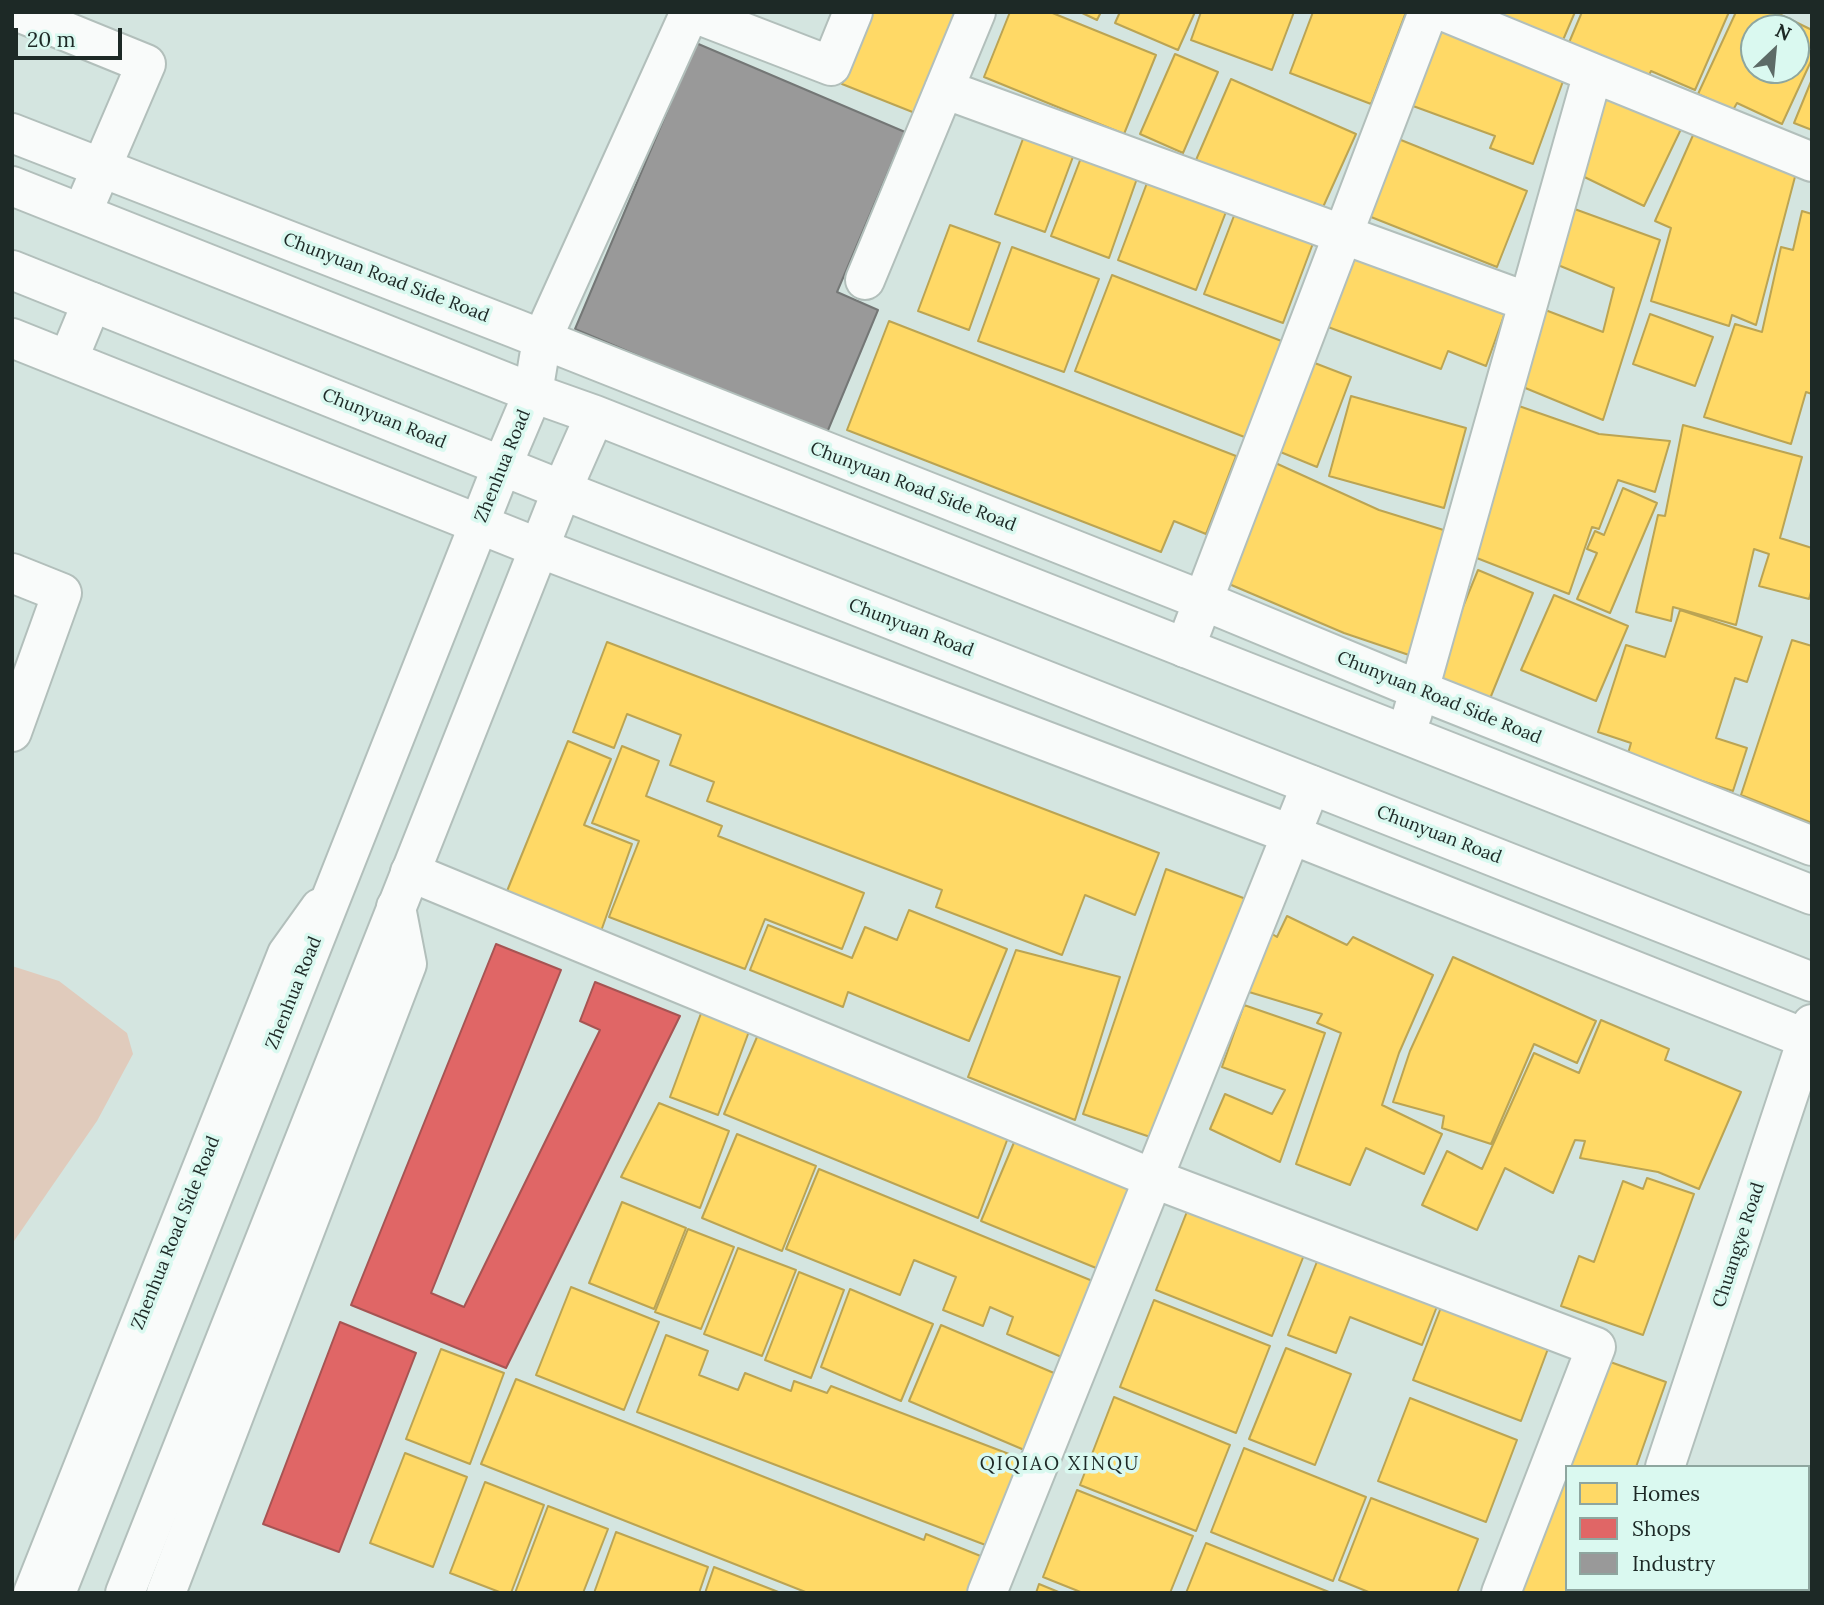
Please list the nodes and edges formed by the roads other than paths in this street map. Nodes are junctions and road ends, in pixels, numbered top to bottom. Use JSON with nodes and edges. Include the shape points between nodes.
{"nodes":[{"id":1,"x":18,"y":12,"type":"edge"},
{"id":2,"x":691,"y":12,"type":"edge"},
{"id":3,"x":853,"y":12,"type":"edge"},
{"id":4,"x":976,"y":12,"type":"edge"},
{"id":5,"x":1428,"y":12,"type":"edge"},
{"id":6,"x":1445,"y":12,"type":"edge"},
{"id":7,"x":1592,"y":73,"type":"junction"},
{"id":8,"x":944,"y":89,"type":"junction"},
{"id":9,"x":12,"y":133,"type":"edge"},
{"id":10,"x":1812,"y":162,"type":"edge"},
{"id":11,"x":102,"y":168,"type":"junction"},
{"id":12,"x":12,"y":186,"type":"edge"},
{"id":13,"x":82,"y":213,"type":"junction"},
{"id":14,"x":1344,"y":234,"type":"junction"},
{"id":15,"x":12,"y":270,"type":"edge"},
{"id":16,"x":865,"y":280,"type":"dead end"},
{"id":17,"x":92,"y":302,"type":"junction"},
{"id":18,"x":1528,"y":302,"type":"junction"},
{"id":19,"x":12,"y":338,"type":"edge"},
{"id":20,"x":542,"y":339,"type":"junction"},
{"id":21,"x":68,"y":360,"type":"junction"},
{"id":22,"x":533,"y":393,"type":"junction"},
{"id":23,"x":595,"y":415,"type":"junction"},
{"id":24,"x":800,"y":443,"type":"junction"},
{"id":25,"x":502,"y":466,"type":"junction"},
{"id":26,"x":562,"y":490,"type":"junction"},
{"id":27,"x":800,"y":496,"type":"junction"},
{"id":28,"x":480,"y":525,"type":"junction"},
{"id":29,"x":539,"y":548,"type":"junction"},
{"id":30,"x":12,"y":573,"type":"edge"},
{"id":31,"x":1204,"y":601,"type":"junction"},
{"id":32,"x":1185,"y":648,"type":"junction"},
{"id":33,"x":1419,"y":690,"type":"junction"},
{"id":34,"x":12,"y":732,"type":"edge"},
{"id":35,"x":1406,"y":735,"type":"junction"},
{"id":36,"x":1311,"y":785,"type":"junction"},
{"id":37,"x":1290,"y":834,"type":"junction"},
{"id":38,"x":1812,"y":846,"type":"edge"},
{"id":39,"x":337,"y":883,"type":"junction"},
{"id":40,"x":403,"y":889,"type":"junction"},
{"id":41,"x":1812,"y":895,"type":"edge"},
{"id":42,"x":1812,"y":982,"type":"edge"},
{"id":43,"x":1810,"y":1035,"type":"edge"},
{"id":44,"x":1152,"y":1178,"type":"junction"},
{"id":45,"x":1666,"y":1465,"type":"edge"},
{"id":46,"x":33,"y":1593,"type":"edge"},
{"id":47,"x":56,"y":1593,"type":"edge"},
{"id":48,"x":125,"y":1593,"type":"edge"},
{"id":49,"x":166,"y":1593,"type":"edge"},
{"id":50,"x":986,"y":1593,"type":"edge"},
{"id":51,"x":1501,"y":1593,"type":"edge"}],
"edges":[{"from":1,"to":11,"type":"street","via":[[146,64]]},
{"from":2,"to":3,"type":"street","via":[[831,66]]},
{"from":2,"to":20,"type":"street","name":"Zhenhua Road"},
{"from":4,"to":8,"type":"street"},
{"from":5,"to":14,"type":"street"},
{"from":6,"to":7,"type":"street"},
{"from":7,"to":10,"type":"street"},
{"from":7,"to":18,"type":"street"},
{"from":8,"to":14,"type":"street"},
{"from":8,"to":16,"type":"street"},
{"from":9,"to":11,"type":"street","name":"Chunyuan Road Side Road"},
{"from":11,"to":13,"type":"street"},
{"from":11,"to":20,"type":"street","name":"Chunyuan Road Side Road"},
{"from":12,"to":13,"type":"street"},
{"from":13,"to":22,"type":"street"},
{"from":14,"to":18,"type":"street"},
{"from":14,"to":31,"type":"street"},
{"from":15,"to":17,"type":"street","name":"Chunyuan Road"},
{"from":17,"to":21,"type":"street"},
{"from":17,"to":25,"type":"street","name":"Chunyuan Road"},
{"from":18,"to":33,"type":"street"},
{"from":19,"to":21,"type":"street"},
{"from":20,"to":22,"type":"street","name":"Zhenhua Road"},
{"from":20,"to":24,"type":"street","name":"Chunyuan Road Side Road"},
{"from":21,"to":28,"type":"street"},
{"from":22,"to":23,"type":"street"},
{"from":22,"to":25,"type":"street","name":"Zhenhua Road"},
{"from":23,"to":26,"type":"street"},
{"from":23,"to":27,"type":"street"},
{"from":24,"to":27,"type":"street"},
{"from":24,"to":31,"type":"street","name":"Chunyuan Road Side Road"},
{"from":25,"to":26,"type":"street","name":"Chunyuan Road"},
{"from":25,"to":28,"type":"street","name":"Zhenhua Road"},
{"from":26,"to":29,"type":"street"},
{"from":26,"to":36,"type":"street","name":"Chunyuan Road"},
{"from":27,"to":32,"type":"street"},
{"from":28,"to":29,"type":"street"},
{"from":28,"to":39,"type":"street","name":"Zhenhua Road"},
{"from":29,"to":37,"type":"street"},
{"from":29,"to":40,"type":"street"},
{"from":30,"to":34,"type":"street","via":[[62,593]]},
{"from":31,"to":32,"type":"street"},
{"from":31,"to":33,"type":"street","name":"Chunyuan Road Side Road"},
{"from":32,"to":35,"type":"street"},
{"from":33,"to":35,"type":"street"},
{"from":33,"to":38,"type":"street","name":"Chunyuan Road Side Road"},
{"from":35,"to":41,"type":"street"},
{"from":36,"to":37,"type":"street"},
{"from":36,"to":42,"type":"street","name":"Chunyuan Road"},
{"from":37,"to":43,"type":"street"},
{"from":37,"to":44,"type":"street"},
{"from":39,"to":46,"type":"street","name":"Zhenhua Road Side Road","via":[[287,954]]},
{"from":39,"to":47,"type":"street","name":"Zhenhua Road"},
{"from":40,"to":44,"type":"street"},
{"from":40,"to":48,"type":"street"},
{"from":40,"to":49,"type":"street","via":[[407,964]]},
{"from":43,"to":45,"type":"street","name":"Chuangye Road"},
{"from":44,"to":50,"type":"street"},
{"from":44,"to":51,"type":"street","via":[[1596,1347]]}]}
